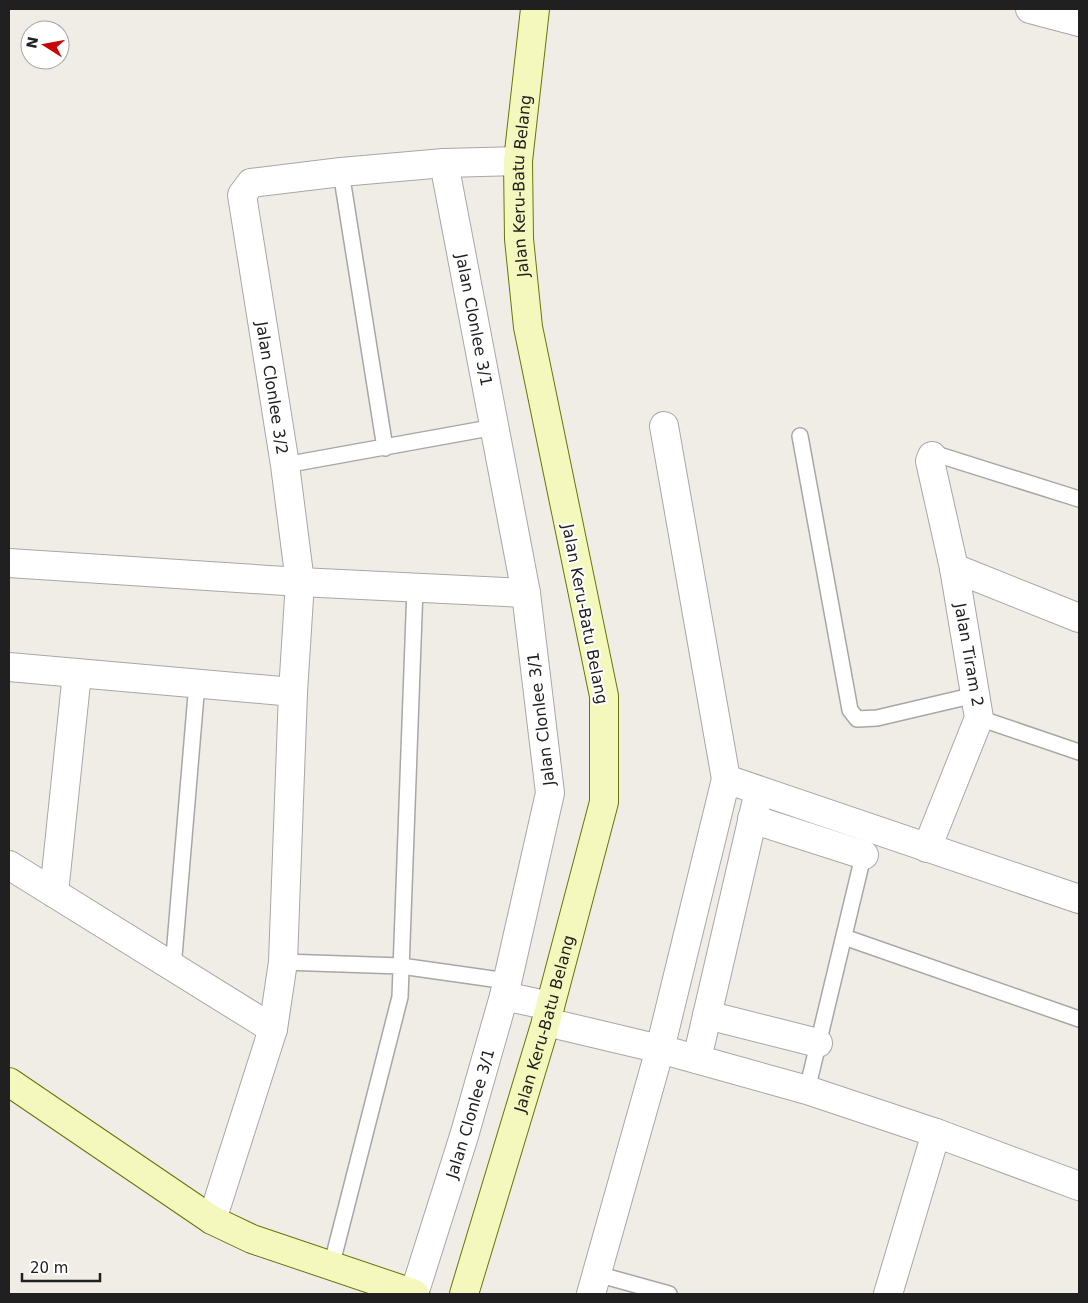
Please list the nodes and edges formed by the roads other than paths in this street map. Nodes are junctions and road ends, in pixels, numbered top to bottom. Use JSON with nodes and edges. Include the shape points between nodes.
{"nodes":[{"id":1,"x":535,"y":9,"type":"edge"},
{"id":2,"x":1039,"y":10,"type":"edge"},
{"id":3,"x":1079,"y":22,"type":"edge"},
{"id":4,"x":518,"y":161,"type":"junction"},
{"id":5,"x":444,"y":163,"type":"junction"},
{"id":6,"x":341,"y":172,"type":"junction"},
{"id":7,"x":664,"y":426,"type":"dead end"},
{"id":8,"x":495,"y":427,"type":"junction"},
{"id":9,"x":800,"y":436,"type":"dead end"},
{"id":10,"x":385,"y":448,"type":"junction"},
{"id":11,"x":932,"y":456,"type":"joint"},
{"id":12,"x":284,"y":465,"type":"junction"},
{"id":13,"x":1079,"y":499,"type":"edge"},
{"id":14,"x":9,"y":563,"type":"edge"},
{"id":15,"x":954,"y":568,"type":"junction"},
{"id":16,"x":300,"y":582,"type":"junction"},
{"id":17,"x":415,"y":588,"type":"junction"},
{"id":18,"x":526,"y":593,"type":"junction"},
{"id":19,"x":1079,"y":618,"type":"edge"},
{"id":20,"x":9,"y":667,"type":"edge"},
{"id":21,"x":77,"y":673,"type":"junction"},
{"id":22,"x":198,"y":683,"type":"junction"},
{"id":23,"x":293,"y":692,"type":"junction"},
{"id":24,"x":977,"y":707,"type":"junction"},
{"id":25,"x":1079,"y":752,"type":"edge"},
{"id":26,"x":726,"y":780,"type":"junction"},
{"id":27,"x":759,"y":791,"type":"junction"},
{"id":28,"x":752,"y":819,"type":"junction"},
{"id":29,"x":870,"y":828,"type":"junction"},
{"id":30,"x":927,"y":848,"type":"junction"},
{"id":31,"x":864,"y":855,"type":"junction"},
{"id":32,"x":9,"y":865,"type":"edge"},
{"id":33,"x":54,"y":893,"type":"junction"},
{"id":34,"x":1079,"y":899,"type":"edge"},
{"id":35,"x":844,"y":937,"type":"junction"},
{"id":36,"x":283,"y":962,"type":"junction"},
{"id":37,"x":401,"y":966,"type":"junction"},
{"id":38,"x":173,"y":968,"type":"junction"},
{"id":39,"x":506,"y":988,"type":"junction"},
{"id":40,"x":548,"y":1014,"type":"junction"},
{"id":41,"x":707,"y":1015,"type":"junction"},
{"id":42,"x":1079,"y":1019,"type":"edge"},
{"id":43,"x":273,"y":1029,"type":"junction"},
{"id":44,"x":818,"y":1043,"type":"junction"},
{"id":45,"x":660,"y":1048,"type":"junction"},
{"id":46,"x":697,"y":1059,"type":"junction"},
{"id":47,"x":9,"y":1082,"type":"edge"},
{"id":48,"x":807,"y":1090,"type":"junction"},
{"id":49,"x":936,"y":1133,"type":"junction"},
{"id":50,"x":1079,"y":1186,"type":"edge"},
{"id":51,"x":212,"y":1220,"type":"junction"},
{"id":52,"x":332,"y":1267,"type":"junction"},
{"id":53,"x":594,"y":1284,"type":"edge"},
{"id":54,"x":893,"y":1293,"type":"edge"},
{"id":55,"x":414,"y":1294,"type":"edge"},
{"id":56,"x":464,"y":1294,"type":"edge"},
{"id":57,"x":669,"y":1294,"type":"edge"}],
"edges":[{"from":1,"to":4,"type":"street","name":"Jalan Keru-Batu Belang"},
{"from":2,"to":3,"type":"street"},
{"from":4,"to":5,"type":"street"},
{"from":4,"to":40,"type":"street","name":"Jalan Keru-Batu Belang","via":[[520,239],[528,327],[604,696],[604,802]]},
{"from":5,"to":6,"type":"street"},
{"from":5,"to":8,"type":"street","name":"Jalan Clonlee 3/1"},
{"from":6,"to":10,"type":"lane"},
{"from":6,"to":12,"type":"street","name":"Jalan Clonlee 3/2","via":[[251,183],[242,195]]},
{"from":7,"to":26,"type":"street"},
{"from":8,"to":10,"type":"lane"},
{"from":8,"to":18,"type":"street","name":"Jalan Clonlee 3/1"},
{"from":9,"to":24,"type":"lane","via":[[850,710],[857,719]]},
{"from":10,"to":12,"type":"lane"},
{"from":11,"to":13,"type":"lane","via":[[939,455]]},
{"from":11,"to":15,"type":"street","name":"Jalan Tiram 2","via":[[930,461]]},
{"from":12,"to":16,"type":"street","name":"Jalan Clonlee 3/2"},
{"from":14,"to":16,"type":"street"},
{"from":15,"to":19,"type":"street"},
{"from":15,"to":24,"type":"street","name":"Jalan Tiram 2"},
{"from":16,"to":17,"type":"street"},
{"from":16,"to":23,"type":"street","name":"Jalan Clonlee 3/2"},
{"from":17,"to":18,"type":"street"},
{"from":17,"to":37,"type":"lane"},
{"from":18,"to":39,"type":"street","name":"Jalan Clonlee 3/1","via":[[550,793]]},
{"from":20,"to":21,"type":"street"},
{"from":21,"to":22,"type":"street"},
{"from":21,"to":33,"type":"street"},
{"from":22,"to":23,"type":"street"},
{"from":22,"to":38,"type":"lane"},
{"from":23,"to":36,"type":"street","name":"Jalan Clonlee 3/2"},
{"from":24,"to":25,"type":"lane"},
{"from":24,"to":30,"type":"street","name":"Jalan Tiram 2"},
{"from":26,"to":27,"type":"street"},
{"from":26,"to":45,"type":"street"},
{"from":27,"to":28,"type":"street"},
{"from":27,"to":29,"type":"street"},
{"from":28,"to":31,"type":"street"},
{"from":28,"to":41,"type":"street"},
{"from":29,"to":30,"type":"street"},
{"from":29,"to":31,"type":"lane"},
{"from":30,"to":34,"type":"street"},
{"from":31,"to":35,"type":"lane"},
{"from":32,"to":33,"type":"street"},
{"from":33,"to":38,"type":"street"},
{"from":35,"to":42,"type":"lane"},
{"from":35,"to":44,"type":"lane"},
{"from":36,"to":37,"type":"lane"},
{"from":36,"to":43,"type":"street","name":"Jalan Clonlee 3/2"},
{"from":37,"to":39,"type":"lane"},
{"from":37,"to":52,"type":"lane","via":[[400,997]]},
{"from":38,"to":43,"type":"street"},
{"from":39,"to":40,"type":"street"},
{"from":39,"to":55,"type":"street","name":"Jalan Clonlee 3/1"},
{"from":40,"to":45,"type":"street"},
{"from":40,"to":56,"type":"street","name":"Jalan Keru-Batu Belang"},
{"from":41,"to":44,"type":"street"},
{"from":41,"to":46,"type":"street"},
{"from":43,"to":51,"type":"street","name":"Jalan Clonlee 3/2"},
{"from":44,"to":48,"type":"lane"},
{"from":45,"to":46,"type":"street"},
{"from":45,"to":53,"type":"street"},
{"from":46,"to":48,"type":"street"},
{"from":47,"to":51,"type":"street"},
{"from":48,"to":49,"type":"street"},
{"from":49,"to":50,"type":"street"},
{"from":49,"to":54,"type":"street"},
{"from":51,"to":52,"type":"street","via":[[252,1239]]},
{"from":52,"to":55,"type":"street"},
{"from":53,"to":57,"type":"lane"}]}
